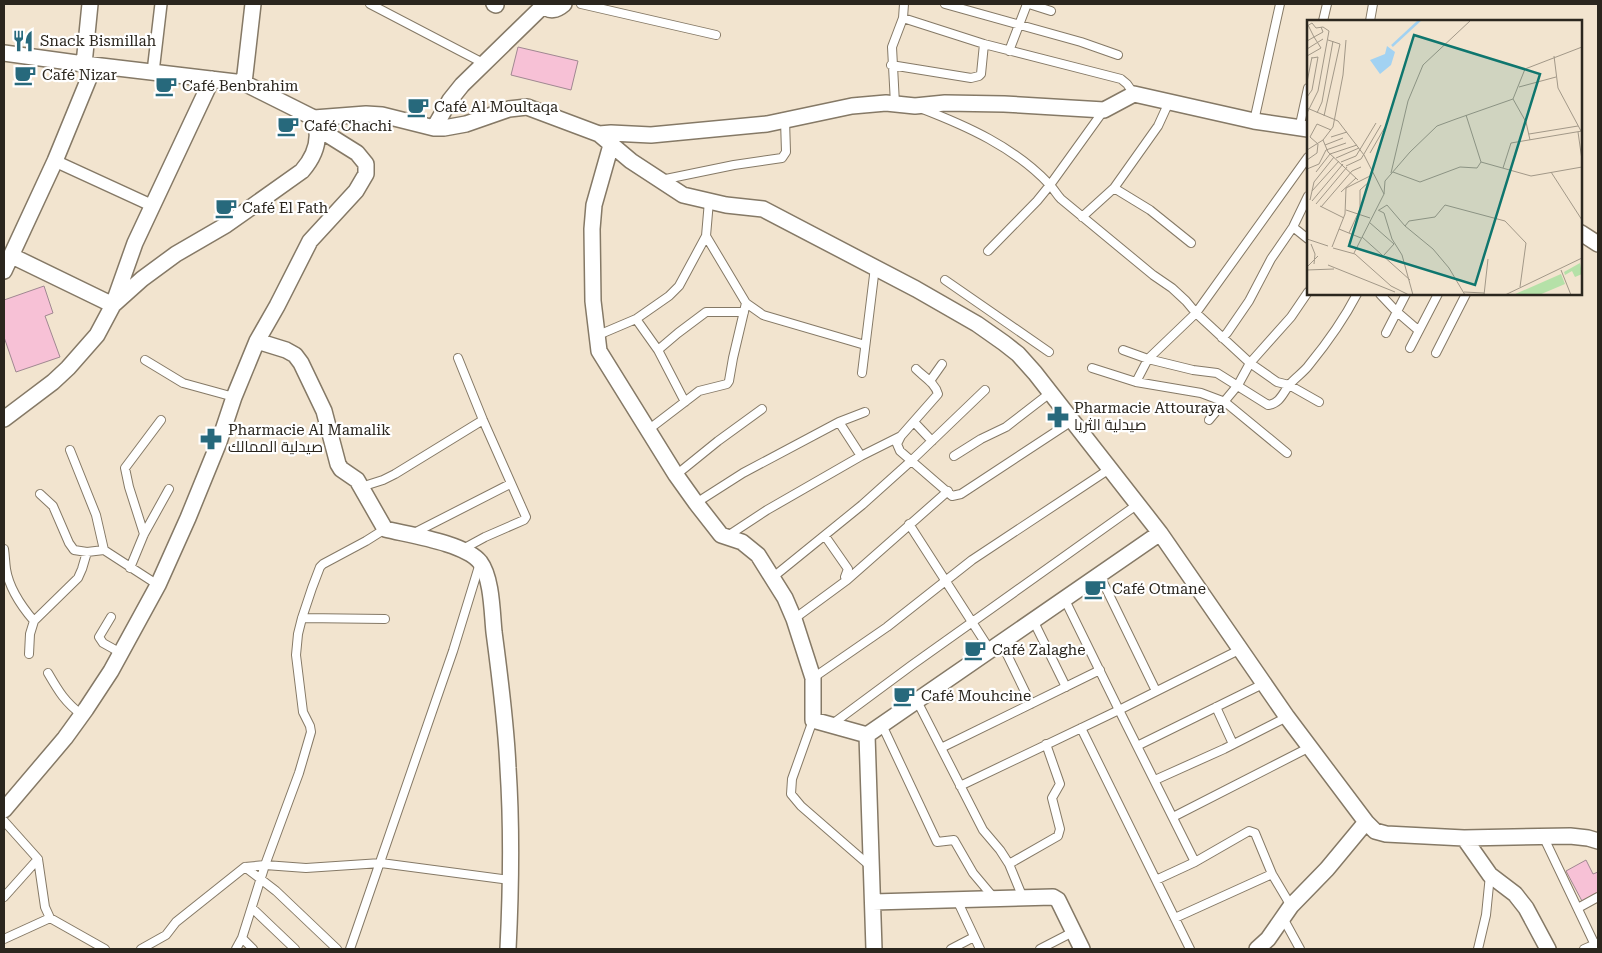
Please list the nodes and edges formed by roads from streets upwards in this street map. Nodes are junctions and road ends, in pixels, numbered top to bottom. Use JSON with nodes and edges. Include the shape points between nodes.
{"nodes":[{"id":1,"x":90,"y":4,"type":"edge"},
{"id":2,"x":161,"y":4,"type":"edge"},
{"id":3,"x":253,"y":4,"type":"edge"},
{"id":4,"x":564,"y":4,"type":"edge"},
{"id":5,"x":543,"y":5,"type":"edge"},
{"id":6,"x":4,"y":52,"type":"edge"},
{"id":7,"x":89,"y":65,"type":"junction"},
{"id":8,"x":153,"y":72,"type":"junction"},
{"id":9,"x":212,"y":79,"type":"junction"},
{"id":10,"x":244,"y":82,"type":"junction"},
{"id":11,"x":316,"y":123,"type":"junction"},
{"id":12,"x":434,"y":128,"type":"junction"},
{"id":13,"x":1304,"y":129,"type":"edge"},
{"id":14,"x":599,"y":134,"type":"junction"},
{"id":15,"x":611,"y":145,"type":"junction"},
{"id":16,"x":55,"y":160,"type":"junction"},
{"id":17,"x":152,"y":206,"type":"junction"},
{"id":18,"x":1582,"y":233,"type":"edge"},
{"id":19,"x":1598,"y":244,"type":"edge"},
{"id":20,"x":12,"y":256,"type":"junction"},
{"id":21,"x":4,"y":271,"type":"edge"},
{"id":22,"x":114,"y":305,"type":"junction"},
{"id":23,"x":257,"y":341,"type":"junction"},
{"id":24,"x":4,"y":419,"type":"edge"},
{"id":25,"x":1160,"y":533,"type":"junction"},
{"id":26,"x":867,"y":735,"type":"junction"},
{"id":27,"x":4,"y":810,"type":"edge"},
{"id":28,"x":1366,"y":822,"type":"junction"},
{"id":29,"x":1464,"y":838,"type":"junction"},
{"id":30,"x":1598,"y":842,"type":"edge"},
{"id":31,"x":873,"y":902,"type":"junction"},
{"id":32,"x":508,"y":949,"type":"edge"},
{"id":33,"x":874,"y":949,"type":"edge"},
{"id":34,"x":1082,"y":949,"type":"edge"},
{"id":35,"x":1257,"y":949,"type":"edge"},
{"id":36,"x":1548,"y":949,"type":"edge"}],
"edges":[{"from":1,"to":7,"type":"street"},
{"from":2,"to":8,"type":"street"},
{"from":3,"to":10,"type":"street"},
{"from":4,"to":5,"type":"street","via":[[554,10]]},
{"from":5,"to":12,"type":"street","via":[[462,86]]},
{"from":6,"to":7,"type":"street"},
{"from":7,"to":8,"type":"street"},
{"from":7,"to":16,"type":"street"},
{"from":8,"to":9,"type":"street"},
{"from":9,"to":10,"type":"street"},
{"from":9,"to":17,"type":"street"},
{"from":10,"to":11,"type":"street"},
{"from":11,"to":12,"type":"street","via":[[366,114]]},
{"from":11,"to":22,"type":"street","via":[[318,140],[311,160],[302,171],[226,225],[176,254]]},
{"from":11,"to":23,"type":"street","via":[[357,152],[366,164],[366,174],[356,191],[310,241]]},
{"from":12,"to":14,"type":"street","via":[[466,124],[509,109],[527,107]]},
{"from":13,"to":14,"type":"street","via":[[1134,94],[1104,110],[1004,104],[915,106],[886,103],[852,106],[767,124],[651,135]]},
{"from":14,"to":15,"type":"street"},
{"from":15,"to":25,"type":"street","via":[[683,194],[763,209],[982,317],[1018,354]]},
{"from":15,"to":26,"type":"street","via":[[594,205],[592,229],[592,301],[601,356],[696,503],[720,534],[738,540],[758,555],[785,598],[814,678],[813,720]]},
{"from":16,"to":17,"type":"street"},
{"from":16,"to":20,"type":"street"},
{"from":17,"to":22,"type":"street","via":[[135,243]]},
{"from":18,"to":19,"type":"street"},
{"from":20,"to":21,"type":"street"},
{"from":20,"to":22,"type":"street"},
{"from":22,"to":24,"type":"street","via":[[97,335],[68,368]]},
{"from":23,"to":27,"type":"street","via":[[158,586],[82,715]]},
{"from":23,"to":32,"type":"street","via":[[286,350],[298,359],[324,411],[338,464],[361,487],[385,529],[464,550],[480,562],[486,573],[508,768]]},
{"from":25,"to":26,"type":"street"},
{"from":25,"to":28,"type":"street","via":[[1287,716]]},
{"from":26,"to":31,"type":"street"},
{"from":28,"to":29,"type":"street","via":[[1375,831],[1386,834]]},
{"from":28,"to":35,"type":"street"},
{"from":29,"to":30,"type":"street","via":[[1570,836]]},
{"from":29,"to":36,"type":"street","via":[[1490,875],[1515,894],[1526,908]]},
{"from":31,"to":33,"type":"street"},
{"from":31,"to":34,"type":"street","via":[[1053,897],[1058,900]]}]}
